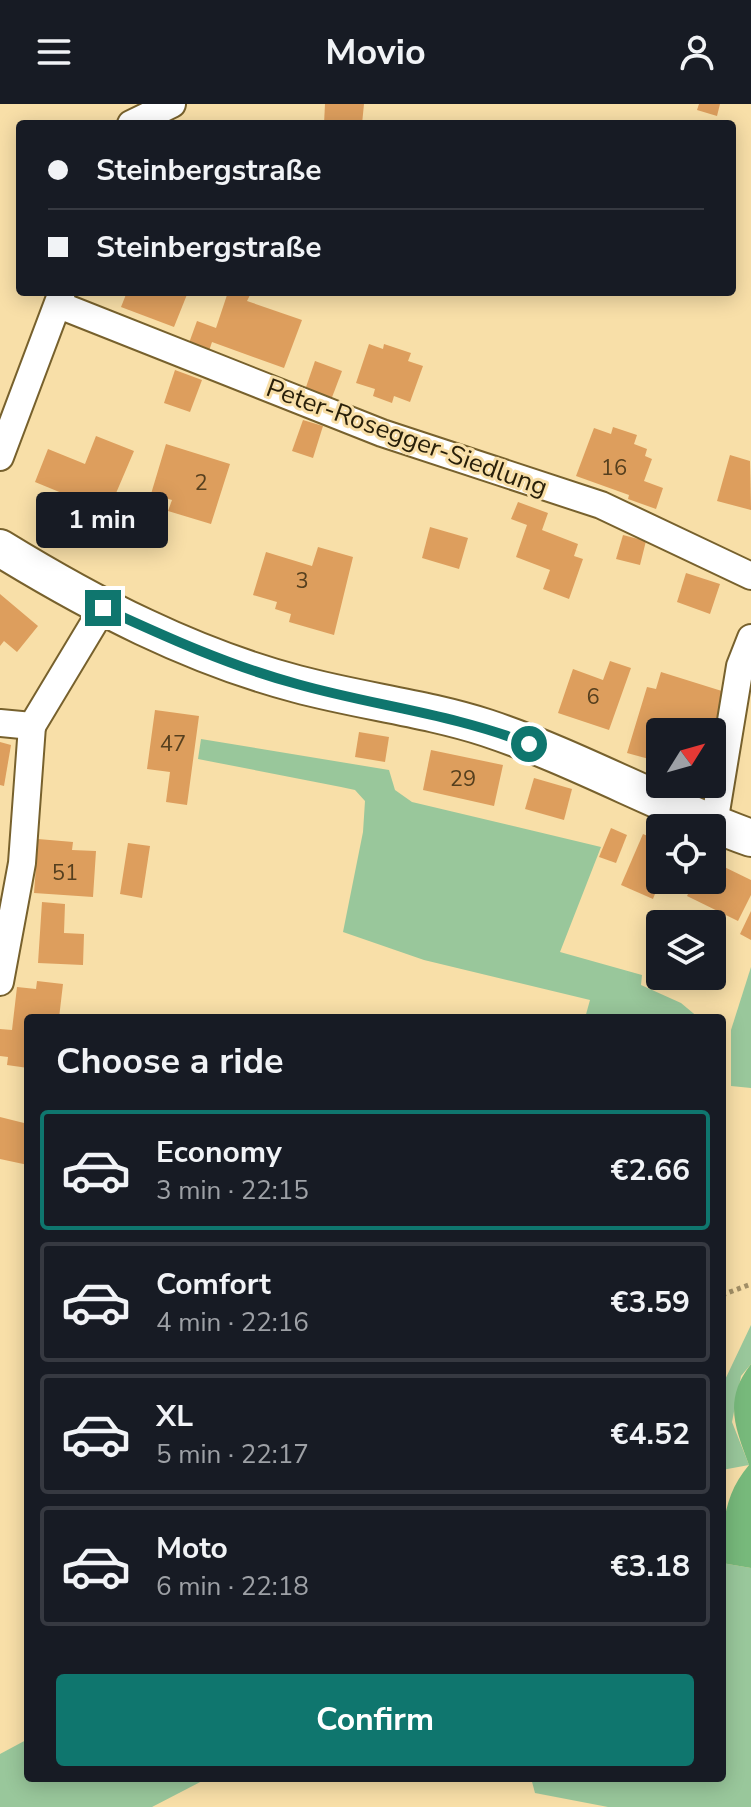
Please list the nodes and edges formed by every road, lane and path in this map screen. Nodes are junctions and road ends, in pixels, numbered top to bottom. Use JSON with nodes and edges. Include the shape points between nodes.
{"nodes":[{"id":1,"x":172,"y":104,"type":"edge"},
{"id":2,"x":139,"y":120,"type":"edge"},
{"id":3,"x":60,"y":299,"type":"edge"},
{"id":4,"x":0,"y":457,"type":"edge"},
{"id":5,"x":0,"y":548,"type":"edge"},
{"id":6,"x":751,"y":576,"type":"edge"},
{"id":7,"x":103,"y":608,"type":"junction"},
{"id":8,"x":751,"y":638,"type":"edge"},
{"id":9,"x":0,"y":723,"type":"edge"},
{"id":10,"x":32,"y":726,"type":"junction"},
{"id":11,"x":690,"y":814,"type":"edge"},
{"id":12,"x":716,"y":814,"type":"edge"},
{"id":13,"x":726,"y":829,"type":"edge"},
{"id":14,"x":751,"y":838,"type":"edge"},
{"id":15,"x":0,"y":982,"type":"edge"},
{"id":16,"x":751,"y":1284,"type":"edge"},
{"id":17,"x":726,"y":1293,"type":"edge"}],
"edges":[{"from":1,"to":2,"type":"street"},
{"from":3,"to":4,"type":"street","name":"Peter-Rosegger-Siedlung"},
{"from":3,"to":6,"type":"street","name":"Peter-Rosegger-Siedlung","via":[[382,433],[601,505]]},
{"from":5,"to":7,"type":"main road"},
{"from":7,"to":10,"type":"street"},
{"from":7,"to":11,"type":"main road","via":[[189,647],[295,684],[489,729]]},
{"from":8,"to":12,"type":"street","via":[[740,666]]},
{"from":9,"to":10,"type":"street"},
{"from":10,"to":15,"type":"street","via":[[22,863]]},
{"from":13,"to":14,"type":"main road"},
{"from":16,"to":17,"type":"path"}]}
